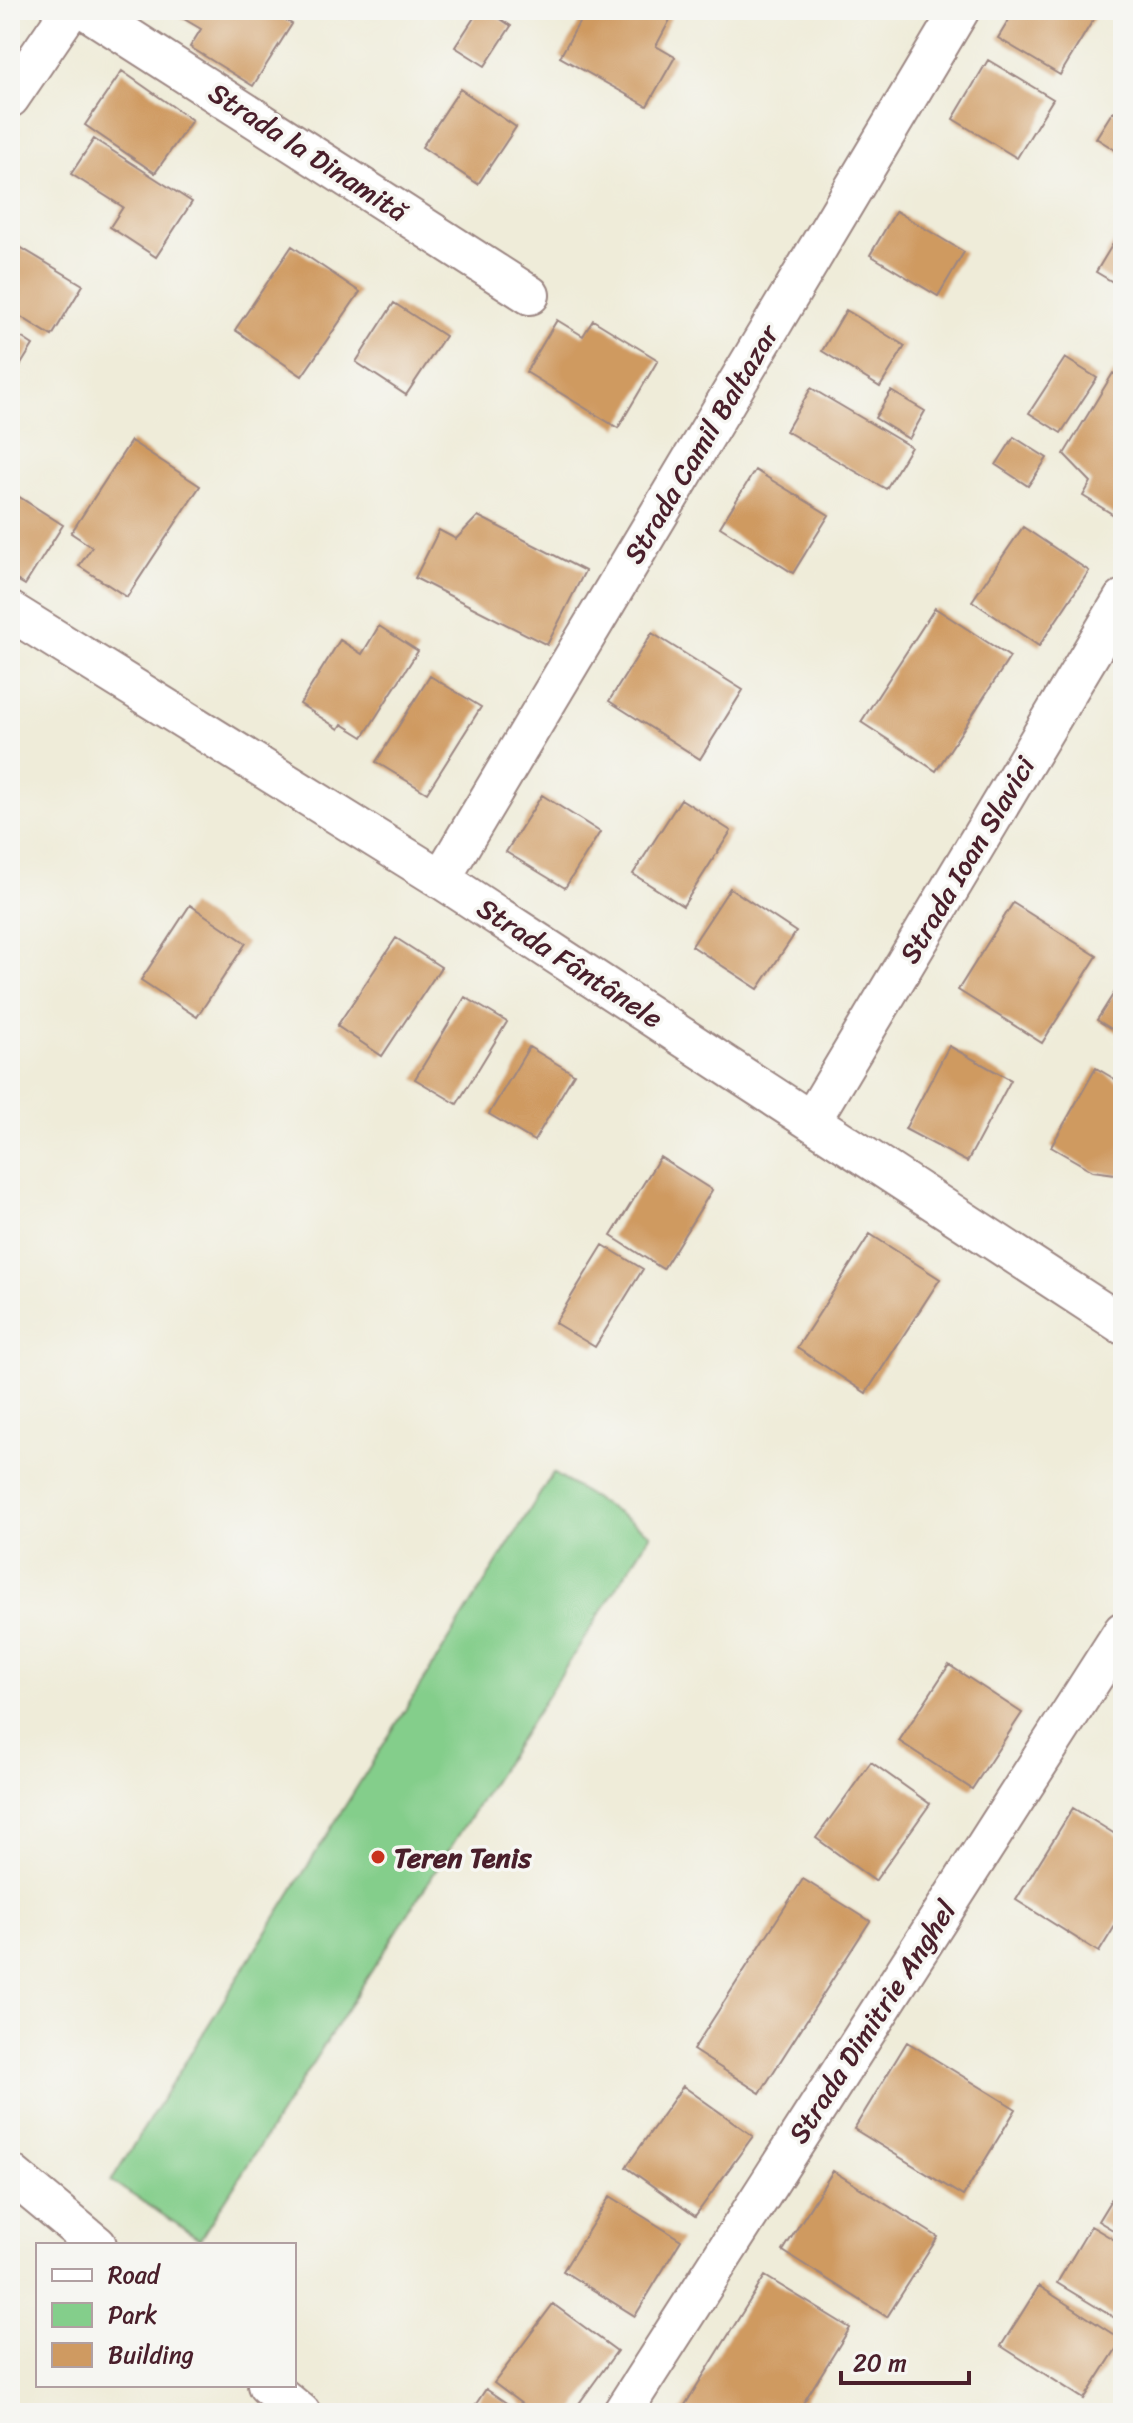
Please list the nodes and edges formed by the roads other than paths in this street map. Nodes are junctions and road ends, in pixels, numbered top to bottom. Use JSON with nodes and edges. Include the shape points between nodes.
{"nodes":[{"id":1,"x":70,"y":10,"type":"edge"},
{"id":2,"x":86,"y":10,"type":"edge"},
{"id":3,"x":960,"y":10,"type":"edge"},
{"id":4,"x":10,"y":98,"type":"edge"},
{"id":5,"x":530,"y":295,"type":"dead end"},
{"id":6,"x":1123,"y":599,"type":"edge"},
{"id":7,"x":10,"y":611,"type":"edge"},
{"id":8,"x":441,"y":879,"type":"junction"},
{"id":9,"x":811,"y":1121,"type":"junction"},
{"id":10,"x":1123,"y":1325,"type":"edge"},
{"id":11,"x":1123,"y":1631,"type":"edge"},
{"id":12,"x":10,"y":2173,"type":"edge"},
{"id":13,"x":95,"y":2243,"type":"edge"},
{"id":14,"x":269,"y":2387,"type":"edge"},
{"id":15,"x":301,"y":2413,"type":"edge"},
{"id":16,"x":622,"y":2413,"type":"edge"}],
"edges":[{"from":1,"to":4,"type":"street"},
{"from":2,"to":5,"type":"street","name":"Strada la Dinamită"},
{"from":3,"to":8,"type":"street","name":"Strada Camil Baltazar"},
{"from":6,"to":9,"type":"street","name":"Strada Ioan Slavici"},
{"from":7,"to":8,"type":"street","name":"Strada Fântânele"},
{"from":8,"to":9,"type":"street","name":"Strada Fântânele"},
{"from":9,"to":10,"type":"street","name":"Strada Fântânele"},
{"from":11,"to":16,"type":"street","name":"Strada Dimitrie Anghel"},
{"from":12,"to":13,"type":"street"},
{"from":14,"to":15,"type":"street"}]}
